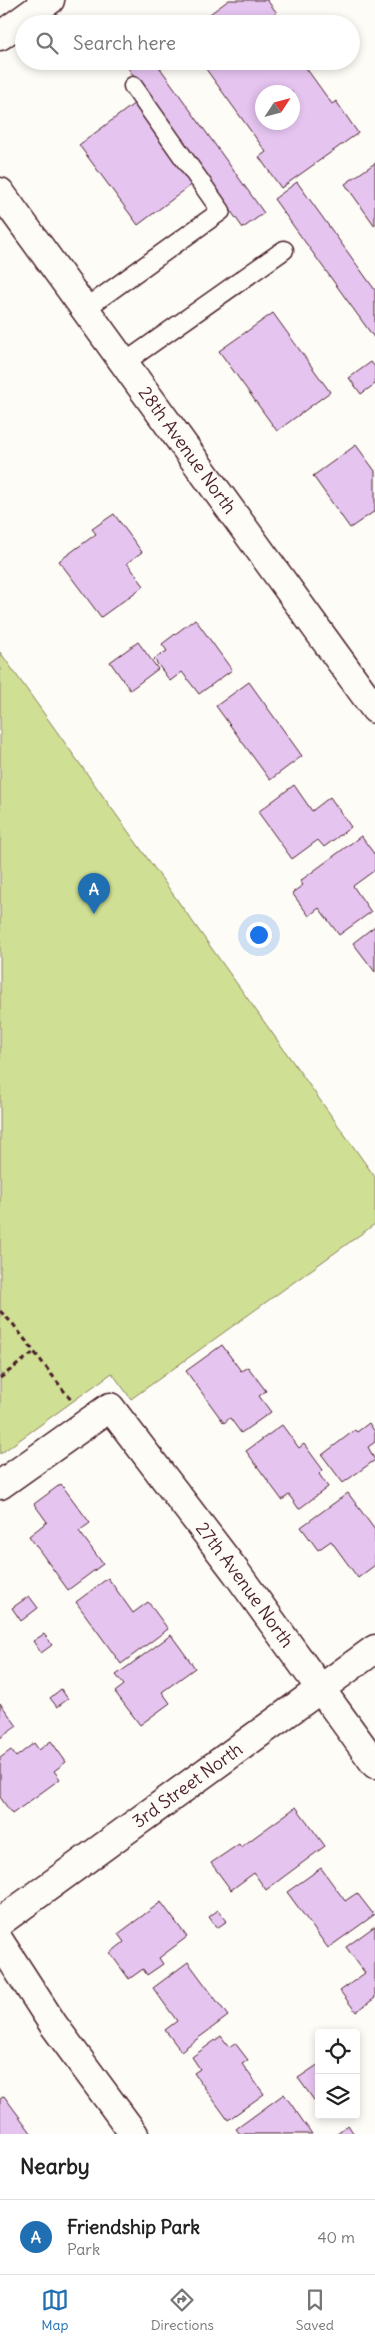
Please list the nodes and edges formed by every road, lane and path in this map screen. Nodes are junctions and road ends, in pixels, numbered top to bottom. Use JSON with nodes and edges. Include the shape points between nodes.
{"nodes":[{"id":1,"x":50,"y":0,"type":"edge"},
{"id":2,"x":29,"y":15,"type":"edge"},
{"id":3,"x":15,"y":25,"type":"edge"},
{"id":4,"x":0,"y":36,"type":"edge"},
{"id":5,"x":133,"y":86,"type":"dead end"},
{"id":6,"x":0,"y":192,"type":"edge"},
{"id":7,"x":284,"y":250,"type":"dead end"},
{"id":8,"x":85,"y":309,"type":"junction"},
{"id":9,"x":124,"y":363,"type":"junction"},
{"id":10,"x":375,"y":709,"type":"edge"},
{"id":11,"x":0,"y":1311,"type":"edge"},
{"id":12,"x":34,"y":1352,"type":"junction"},
{"id":13,"x":0,"y":1378,"type":"edge"},
{"id":14,"x":88,"y":1423,"type":"junction"},
{"id":15,"x":0,"y":1486,"type":"edge"},
{"id":16,"x":375,"y":1649,"type":"edge"},
{"id":17,"x":320,"y":1688,"type":"junction"},
{"id":18,"x":375,"y":1764,"type":"edge"},
{"id":19,"x":0,"y":1922,"type":"edge"},
{"id":20,"x":0,"y":1942,"type":"edge"},
{"id":21,"x":134,"y":2134,"type":"edge"}],
"edges":[{"from":1,"to":2,"type":"street"},
{"from":3,"to":4,"type":"street"},
{"from":5,"to":8,"type":"lane","via":[[221,211]]},
{"from":6,"to":8,"type":"street","name":"28th Avenue North"},
{"from":7,"to":9,"type":"lane"},
{"from":8,"to":9,"type":"street","name":"28th Avenue North"},
{"from":9,"to":10,"type":"street","name":"28th Avenue North"},
{"from":11,"to":12,"type":"path"},
{"from":12,"to":13,"type":"path"},
{"from":12,"to":14,"type":"path"},
{"from":14,"to":15,"type":"street"},
{"from":14,"to":17,"type":"street","name":"27th Avenue North","via":[[110,1407]]},
{"from":16,"to":17,"type":"street","name":"3rd Street North"},
{"from":17,"to":18,"type":"street","name":"27th Avenue North"},
{"from":17,"to":19,"type":"street","name":"3rd Street North"},
{"from":20,"to":21,"type":"street","via":[[53,2024]]}]}
